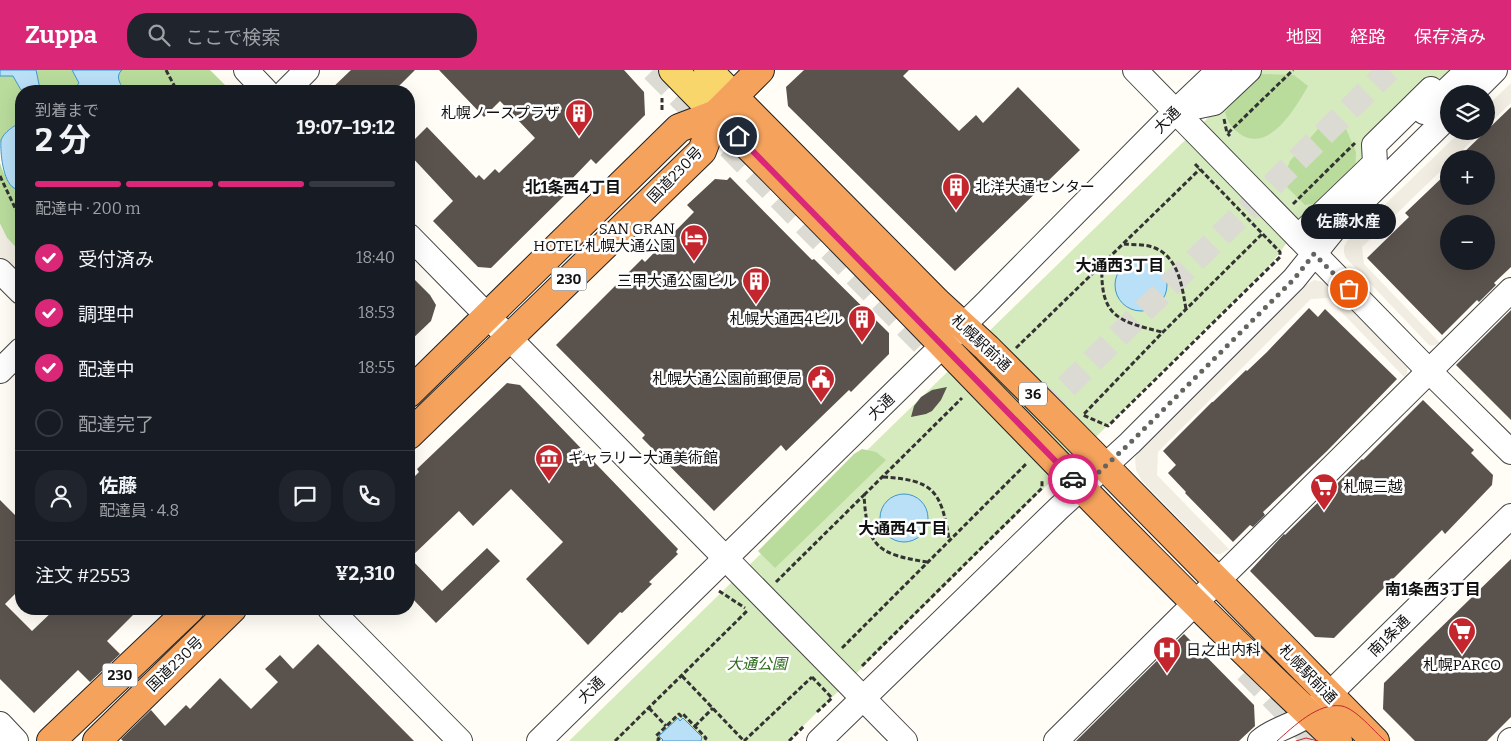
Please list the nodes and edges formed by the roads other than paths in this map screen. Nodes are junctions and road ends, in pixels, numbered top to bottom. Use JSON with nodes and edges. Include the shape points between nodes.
{"nodes":[{"id":1,"x":246,"y":70,"type":"edge"},
{"id":2,"x":307,"y":70,"type":"edge"},
{"id":3,"x":672,"y":70,"type":"edge"},
{"id":4,"x":708,"y":70,"type":"edge"},
{"id":5,"x":760,"y":70,"type":"edge"},
{"id":6,"x":1135,"y":70,"type":"edge"},
{"id":7,"x":1219,"y":70,"type":"edge"},
{"id":8,"x":1249,"y":70,"type":"edge"},
{"id":9,"x":1468,"y":70,"type":"edge"},
{"id":10,"x":1495,"y":70,"type":"edge"},
{"id":11,"x":260,"y":85,"type":"edge"},
{"id":12,"x":292,"y":85,"type":"edge"},
{"id":13,"x":1480,"y":85,"type":"edge"},
{"id":14,"x":1431,"y":88,"type":"dead end"},
{"id":15,"x":725,"y":105,"type":"junction"},
{"id":16,"x":1176,"y":112,"type":"junction"},
{"id":17,"x":1440,"y":125,"type":"edge"},
{"id":18,"x":1387,"y":148,"type":"dead end"},
{"id":19,"x":1298,"y":237,"type":"junction"},
{"id":20,"x":415,"y":242,"type":"edge"},
{"id":21,"x":1314,"y":254,"type":"junction"},
{"id":22,"x":0,"y":272,"type":"edge"},
{"id":23,"x":15,"y":286,"type":"edge"},
{"id":24,"x":1511,"y":290,"type":"edge"},
{"id":25,"x":487,"y":316,"type":"junction"},
{"id":26,"x":963,"y":326,"type":"junction"},
{"id":27,"x":509,"y":338,"type":"junction"},
{"id":28,"x":943,"y":346,"type":"junction"},
{"id":29,"x":15,"y":356,"type":"edge"},
{"id":30,"x":0,"y":371,"type":"edge"},
{"id":31,"x":1429,"y":371,"type":"junction"},
{"id":32,"x":415,"y":387,"type":"edge"},
{"id":33,"x":415,"y":430,"type":"edge"},
{"id":34,"x":1511,"y":452,"type":"edge"},
{"id":35,"x":1105,"y":466,"type":"junction"},
{"id":36,"x":1082,"y":488,"type":"junction"},
{"id":37,"x":1511,"y":516,"type":"edge"},
{"id":38,"x":726,"y":558,"type":"junction"},
{"id":39,"x":1217,"y":581,"type":"junction"},
{"id":40,"x":1195,"y":603,"type":"junction"},
{"id":41,"x":184,"y":615,"type":"edge"},
{"id":42,"x":226,"y":615,"type":"edge"},
{"id":43,"x":336,"y":615,"type":"edge"},
{"id":44,"x":1329,"y":695,"type":"junction"},
{"id":45,"x":863,"y":698,"type":"junction"},
{"id":46,"x":1310,"y":714,"type":"junction"},
{"id":47,"x":0,"y":724,"type":"edge"},
{"id":48,"x":814,"y":731,"type":"edge"},
{"id":49,"x":16,"y":741,"type":"edge"},
{"id":50,"x":51,"y":741,"type":"edge"},
{"id":51,"x":97,"y":741,"type":"edge"},
{"id":52,"x":460,"y":741,"type":"edge"},
{"id":53,"x":540,"y":741,"type":"edge"},
{"id":54,"x":905,"y":741,"type":"edge"},
{"id":55,"x":1056,"y":741,"type":"edge"},
{"id":56,"x":1260,"y":741,"type":"edge"},
{"id":57,"x":1294,"y":741,"type":"edge"},
{"id":58,"x":1338,"y":741,"type":"edge"},
{"id":59,"x":1375,"y":741,"type":"edge"}],
"edges":[{"from":1,"to":11,"type":"street"},
{"from":2,"to":12,"type":"street"},
{"from":3,"to":15,"type":"main road"},
{"from":4,"to":15,"type":"main road"},
{"from":5,"to":15,"type":"highway"},
{"from":6,"to":16,"type":"street"},
{"from":7,"to":16,"type":"street","name":"大通"},
{"from":8,"to":16,"type":"street","via":[[1214,103]]},
{"from":9,"to":18,"type":"street"},
{"from":10,"to":13,"type":"street"},
{"from":14,"to":19,"type":"street","via":[[1374,145],[1375,163]]},
{"from":15,"to":25,"type":"highway","name":"国道230号","number":"230","via":[[679,128]]},
{"from":15,"to":26,"type":"highway","name":"札幌駅前通","number":"36"},
{"from":15,"to":27,"type":"highway","name":"国道230号","number":"230","via":[[702,151]]},
{"from":15,"to":28,"type":"highway","name":"札幌駅前通","number":"36"},
{"from":16,"to":19,"type":"street"},
{"from":16,"to":26,"type":"street","name":"大通"},
{"from":17,"to":21,"type":"street","via":[[1335,228]]},
{"from":19,"to":21,"type":"street"},
{"from":20,"to":25,"type":"street"},
{"from":21,"to":31,"type":"street"},
{"from":21,"to":35,"type":"street","via":[[1294,279]]},
{"from":22,"to":23,"type":"street"},
{"from":24,"to":31,"type":"street"},
{"from":25,"to":27,"type":"street"},
{"from":25,"to":32,"type":"highway","name":"国道230号","number":"230"},
{"from":26,"to":28,"type":"street","name":"大通"},
{"from":26,"to":35,"type":"highway","name":"札幌駅前通","number":"36"},
{"from":27,"to":33,"type":"highway","name":"国道230号","number":"230"},
{"from":27,"to":38,"type":"street"},
{"from":28,"to":36,"type":"highway","name":"札幌駅前通","number":"36"},
{"from":28,"to":38,"type":"street","name":"大通"},
{"from":29,"to":30,"type":"street"},
{"from":31,"to":34,"type":"street"},
{"from":31,"to":39,"type":"street"},
{"from":35,"to":36,"type":"street"},
{"from":35,"to":39,"type":"highway","name":"札幌駅前通","number":"36"},
{"from":36,"to":40,"type":"highway","name":"札幌駅前通","number":"36"},
{"from":36,"to":45,"type":"street"},
{"from":37,"to":44,"type":"street","name":"南1条通"},
{"from":38,"to":45,"type":"street"},
{"from":38,"to":53,"type":"street","name":"大通"},
{"from":39,"to":40,"type":"street"},
{"from":39,"to":44,"type":"highway","name":"札幌駅前通","number":"36"},
{"from":40,"to":46,"type":"highway","name":"札幌駅前通","number":"36"},
{"from":40,"to":55,"type":"street"},
{"from":41,"to":50,"type":"highway","name":"国道230号","number":"230"},
{"from":42,"to":51,"type":"highway","name":"国道230号","number":"230"},
{"from":43,"to":52,"type":"street"},
{"from":44,"to":46,"type":"street","name":"南1条通"},
{"from":44,"to":59,"type":"highway","name":"札幌駅前通","number":"36"},
{"from":45,"to":48,"type":"street"},
{"from":45,"to":54,"type":"street"},
{"from":46,"to":56,"type":"street","name":"南1条通","via":[[1271,732]]},
{"from":46,"to":57,"type":"street","name":"南1条通"},
{"from":46,"to":58,"type":"highway","name":"札幌駅前通","number":"36"},
{"from":47,"to":49,"type":"street"}]}
